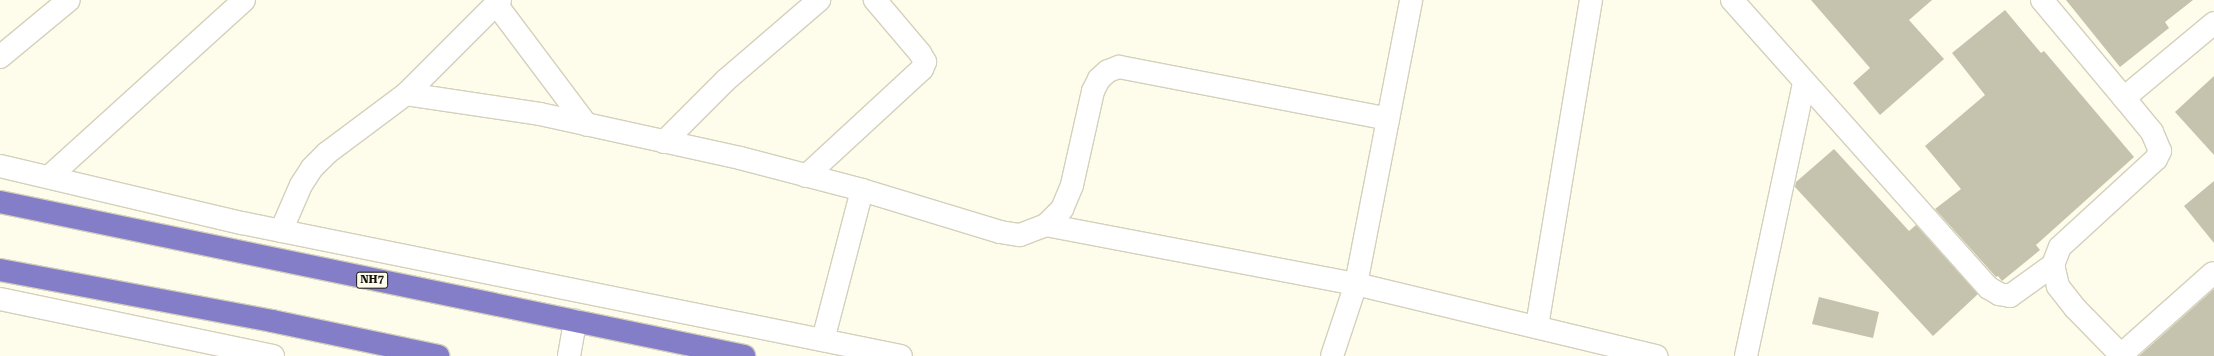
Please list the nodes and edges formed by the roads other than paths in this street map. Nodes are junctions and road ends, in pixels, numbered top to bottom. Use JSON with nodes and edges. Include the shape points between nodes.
{"nodes":[{"id":1,"x":69,"y":0,"type":"edge"},
{"id":2,"x":244,"y":0,"type":"edge"},
{"id":3,"x":819,"y":0,"type":"edge"},
{"id":4,"x":875,"y":0,"type":"edge"},
{"id":5,"x":1410,"y":0,"type":"edge"},
{"id":6,"x":1592,"y":0,"type":"edge"},
{"id":7,"x":1732,"y":0,"type":"edge"},
{"id":8,"x":2042,"y":0,"type":"edge"},
{"id":9,"x":498,"y":2,"type":"edge"},
{"id":10,"x":2214,"y":23,"type":"edge"},
{"id":11,"x":0,"y":57,"type":"edge"},
{"id":12,"x":1804,"y":83,"type":"junction"},
{"id":13,"x":406,"y":94,"type":"junction"},
{"id":14,"x":2124,"y":98,"type":"junction"},
{"id":15,"x":1388,"y":119,"type":"junction"},
{"id":16,"x":587,"y":125,"type":"junction"},
{"id":17,"x":664,"y":142,"type":"junction"},
{"id":18,"x":0,"y":166,"type":"edge"},
{"id":19,"x":806,"y":176,"type":"junction"},
{"id":20,"x":48,"y":177,"type":"junction"},
{"id":21,"x":862,"y":190,"type":"junction"},
{"id":22,"x":0,"y":202,"type":"edge"},
{"id":23,"x":1046,"y":225,"type":"junction"},
{"id":24,"x":281,"y":231,"type":"junction"},
{"id":25,"x":2053,"y":265,"type":"junction"},
{"id":26,"x":0,"y":270,"type":"edge"},
{"id":27,"x":2213,"y":273,"type":"dead end"},
{"id":28,"x":1356,"y":284,"type":"junction"},
{"id":29,"x":0,"y":299,"type":"edge"},
{"id":30,"x":575,"y":320,"type":"junction"},
{"id":31,"x":1538,"y":326,"type":"junction"},
{"id":32,"x":823,"y":340,"type":"junction"},
{"id":33,"x":267,"y":355,"type":"edge"},
{"id":34,"x":438,"y":356,"type":"edge"},
{"id":35,"x":569,"y":356,"type":"edge"},
{"id":36,"x":744,"y":356,"type":"edge"},
{"id":37,"x":901,"y":356,"type":"edge"},
{"id":38,"x":1332,"y":356,"type":"edge"},
{"id":39,"x":1656,"y":356,"type":"edge"},
{"id":40,"x":1746,"y":356,"type":"edge"},
{"id":41,"x":2121,"y":356,"type":"edge"}],
"edges":[{"from":1,"to":11,"type":"street"},
{"from":2,"to":20,"type":"street"},
{"from":3,"to":17,"type":"street","via":[[726,80]]},
{"from":4,"to":19,"type":"street","via":[[925,62],[922,69]]},
{"from":5,"to":15,"type":"street"},
{"from":6,"to":31,"type":"street"},
{"from":7,"to":12,"type":"street"},
{"from":8,"to":14,"type":"street"},
{"from":9,"to":13,"type":"street"},
{"from":9,"to":16,"type":"street"},
{"from":10,"to":14,"type":"street"},
{"from":12,"to":25,"type":"street","via":[[1989,288],[1999,294],[2010,296]]},
{"from":12,"to":40,"type":"street"},
{"from":13,"to":16,"type":"street","via":[[540,114]]},
{"from":13,"to":24,"type":"street","via":[[327,153],[312,168],[301,185]]},
{"from":14,"to":25,"type":"street","via":[[2152,132],[2160,151],[2156,158],[2060,247]]},
{"from":15,"to":23,"type":"street","via":[[1119,67],[1108,71],[1099,79],[1093,91],[1072,185],[1062,209]]},
{"from":15,"to":28,"type":"street"},
{"from":16,"to":17,"type":"street"},
{"from":17,"to":19,"type":"street","via":[[740,158]]},
{"from":18,"to":20,"type":"street"},
{"from":19,"to":21,"type":"street"},
{"from":20,"to":24,"type":"street"},
{"from":21,"to":23,"type":"street","via":[[1000,232],[1020,235]]},
{"from":21,"to":32,"type":"street"},
{"from":22,"to":30,"type":"highway","number":"NH7"},
{"from":23,"to":28,"type":"street"},
{"from":24,"to":32,"type":"street"},
{"from":25,"to":41,"type":"street","via":[[2058,286],[2075,308]]},
{"from":26,"to":34,"type":"highway","via":[[272,321]]},
{"from":27,"to":41,"type":"street"},
{"from":28,"to":31,"type":"street"},
{"from":28,"to":38,"type":"street"},
{"from":29,"to":33,"type":"street"},
{"from":30,"to":35,"type":"street"},
{"from":30,"to":36,"type":"highway","number":"NH7"},
{"from":31,"to":39,"type":"street"},
{"from":32,"to":37,"type":"street"}]}
